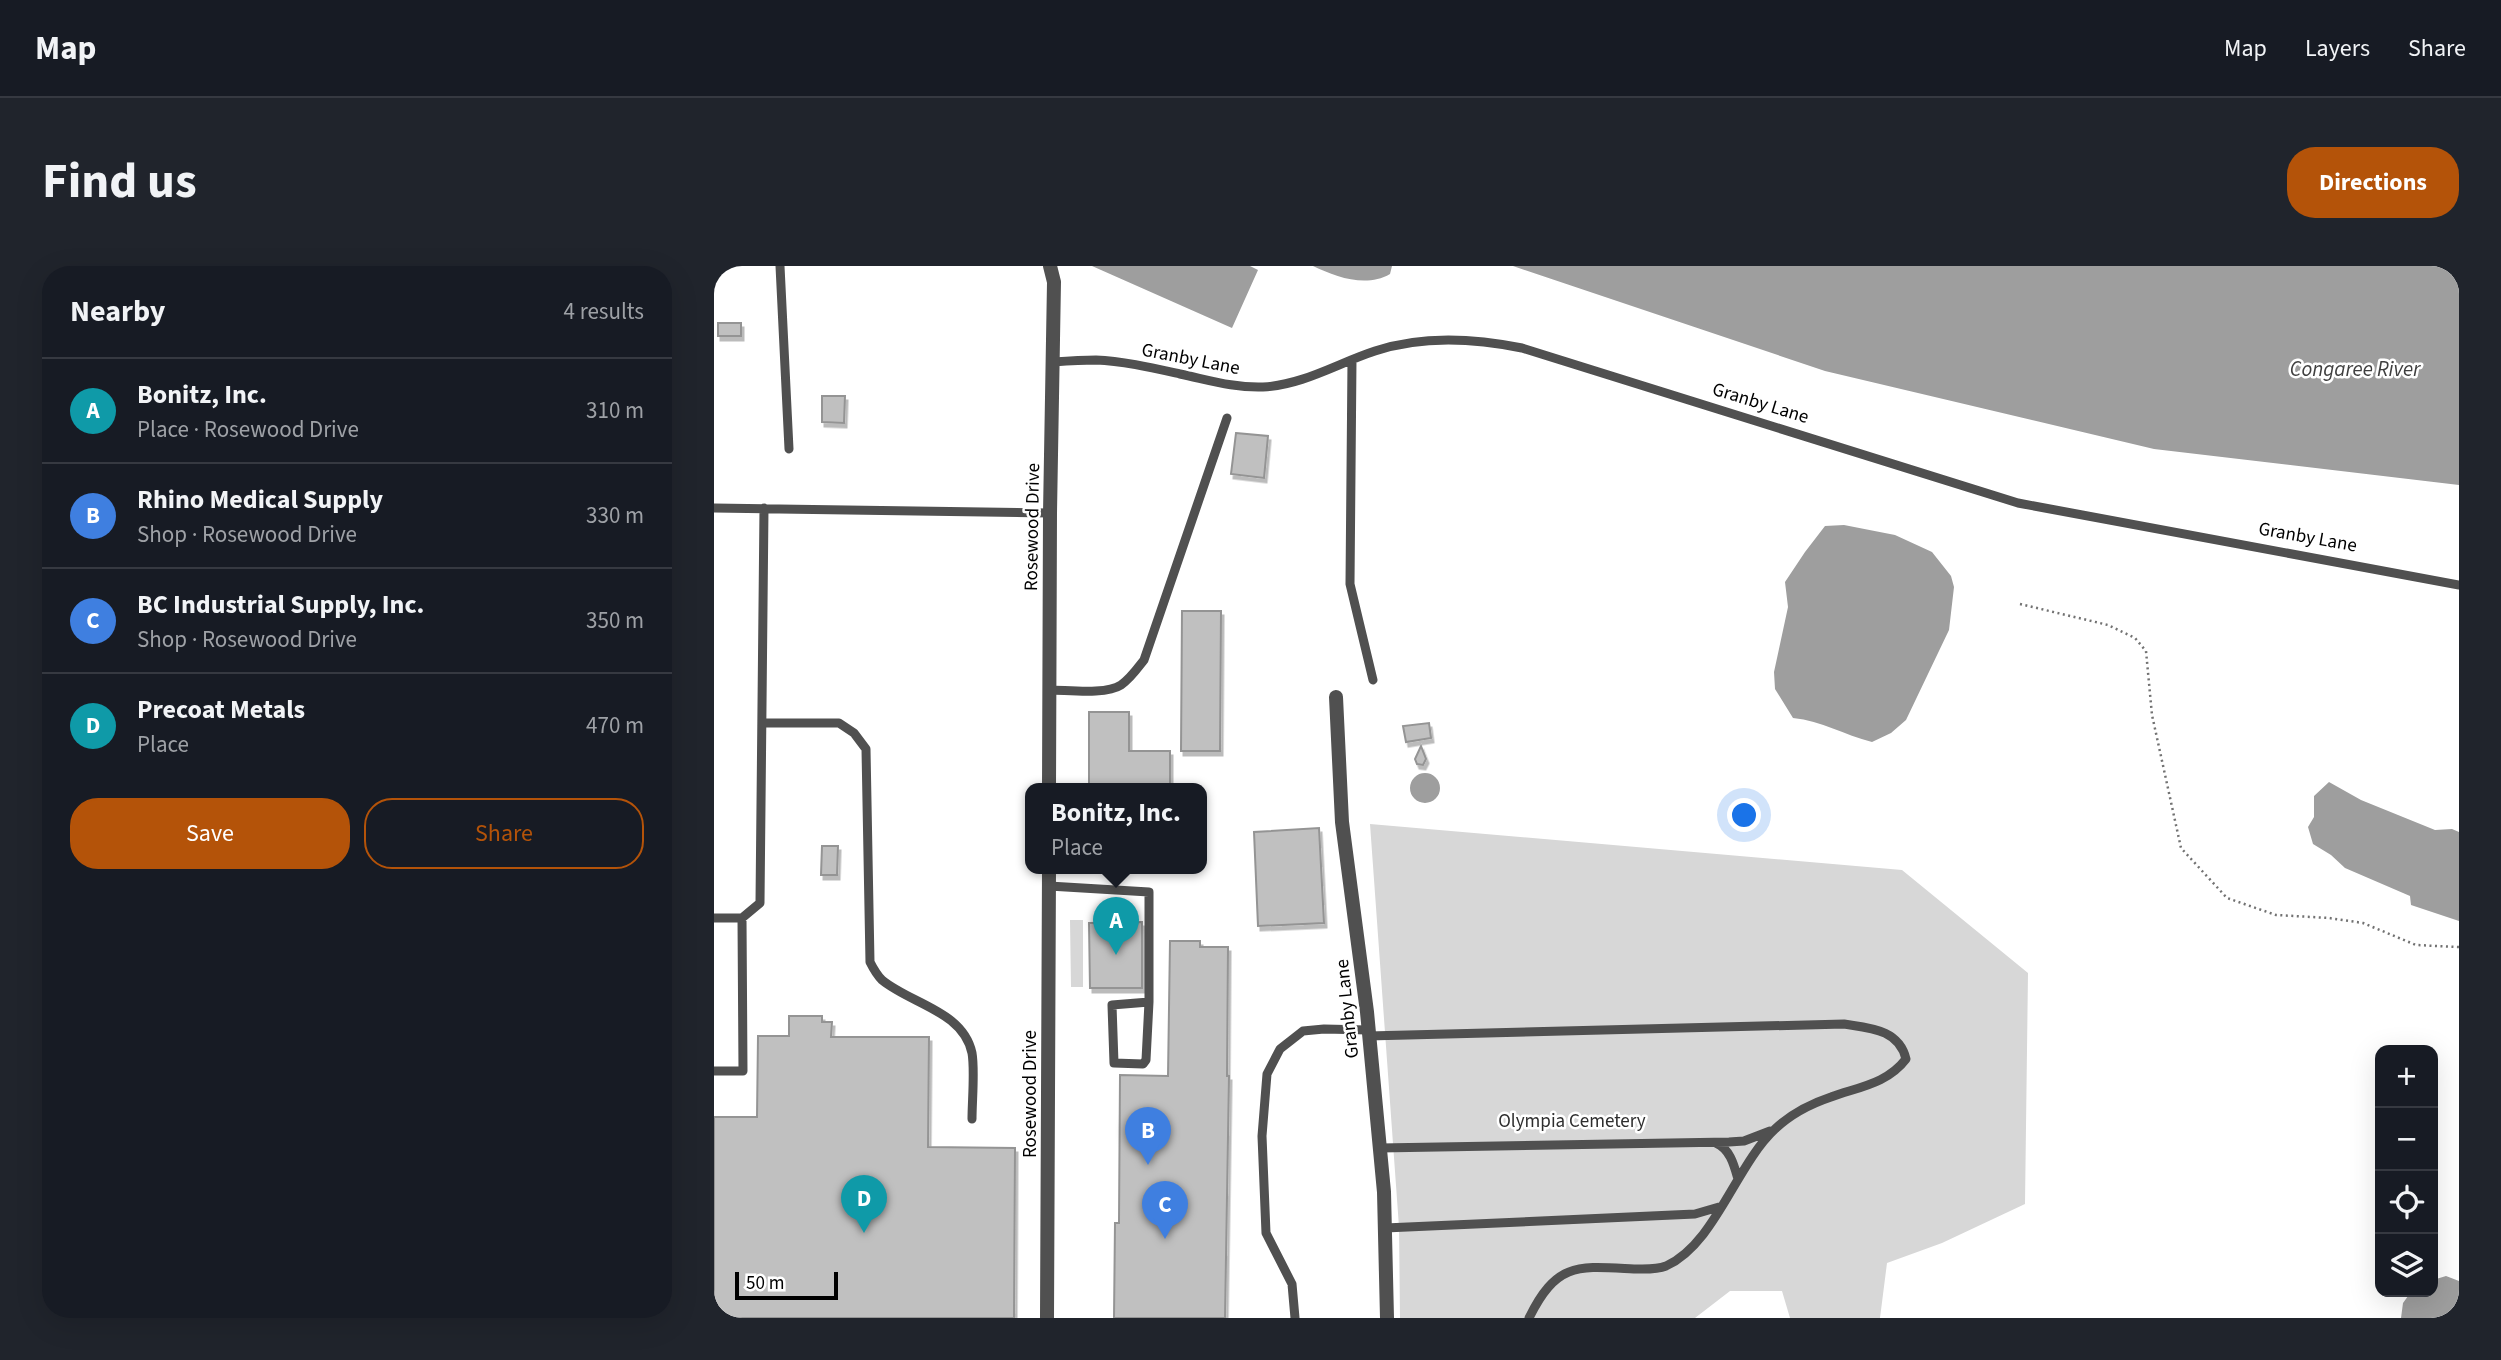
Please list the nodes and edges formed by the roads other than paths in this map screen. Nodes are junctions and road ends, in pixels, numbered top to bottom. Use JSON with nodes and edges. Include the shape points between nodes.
{"nodes":[{"id":1,"x":780,"y":266,"type":"edge"},
{"id":2,"x":1050,"y":266,"type":"edge"},
{"id":3,"x":1352,"y":360,"type":"junction"},
{"id":4,"x":1053,"y":362,"type":"junction"},
{"id":5,"x":1227,"y":418,"type":"dead end"},
{"id":6,"x":789,"y":450,"type":"dead end"},
{"id":7,"x":714,"y":508,"type":"edge"},
{"id":8,"x":764,"y":508,"type":"junction"},
{"id":9,"x":1050,"y":513,"type":"junction"},
{"id":10,"x":2459,"y":585,"type":"edge"},
{"id":11,"x":1373,"y":680,"type":"dead end"},
{"id":12,"x":1049,"y":690,"type":"junction"},
{"id":13,"x":1336,"y":697,"type":"dead end"},
{"id":14,"x":763,"y":723,"type":"junction"},
{"id":15,"x":1049,"y":783,"type":"edge"},
{"id":16,"x":1049,"y":874,"type":"edge"},
{"id":17,"x":1049,"y":886,"type":"junction"},
{"id":18,"x":714,"y":918,"type":"edge"},
{"id":19,"x":741,"y":918,"type":"junction"},
{"id":20,"x":1149,"y":1002,"type":"junction"},
{"id":21,"x":1368,"y":1033,"type":"junction"},
{"id":22,"x":714,"y":1071,"type":"edge"},
{"id":23,"x":972,"y":1119,"type":"dead end"},
{"id":24,"x":1778,"y":1127,"type":"junction"},
{"id":25,"x":1711,"y":1141,"type":"junction"},
{"id":26,"x":1380,"y":1149,"type":"junction"},
{"id":27,"x":1738,"y":1179,"type":"junction"},
{"id":28,"x":1721,"y":1206,"type":"junction"},
{"id":29,"x":1699,"y":1213,"type":"junction"},
{"id":30,"x":1710,"y":1223,"type":"junction"},
{"id":31,"x":1385,"y":1228,"type":"junction"},
{"id":32,"x":1047,"y":1318,"type":"edge"},
{"id":33,"x":1295,"y":1318,"type":"edge"},
{"id":34,"x":1387,"y":1318,"type":"edge"},
{"id":35,"x":1529,"y":1318,"type":"edge"}],
"edges":[{"from":1,"to":6,"type":"lane"},
{"from":2,"to":4,"type":"street","name":"Rosewood Drive"},
{"from":3,"to":4,"type":"lane","name":"Granby Lane","via":[[1294,382],[1243,388],[1097,360]]},
{"from":3,"to":10,"type":"lane","name":"Granby Lane","via":[[1428,340],[1522,348],[2018,503]]},
{"from":3,"to":11,"type":"lane","via":[[1350,584]]},
{"from":4,"to":9,"type":"street","name":"Rosewood Drive"},
{"from":5,"to":12,"type":"lane","via":[[1144,660],[1110,690]]},
{"from":7,"to":8,"type":"lane"},
{"from":8,"to":9,"type":"lane"},
{"from":8,"to":14,"type":"lane"},
{"from":9,"to":12,"type":"street","name":"Rosewood Drive"},
{"from":12,"to":15,"type":"street","name":"Rosewood Drive"},
{"from":13,"to":21,"type":"street","name":"Granby Lane","via":[[1342,822]]},
{"from":14,"to":19,"type":"lane","via":[[760,903]]},
{"from":14,"to":23,"type":"lane","via":[[839,723],[866,749],[870,962],[880,979],[958,1026],[972,1053]]},
{"from":16,"to":17,"type":"street","name":"Rosewood Drive"},
{"from":17,"to":20,"type":"lane","via":[[1149,892]]},
{"from":17,"to":32,"type":"street","name":"Rosewood Drive"},
{"from":18,"to":19,"type":"lane"},
{"from":19,"to":22,"type":"lane","via":[[743,1071]]},
{"from":20,"to":20,"type":"lane","via":[[1145,1063],[1114,1063],[1112,1005]]},
{"from":21,"to":24,"type":"lane","via":[[1844,1024],[1882,1030],[1904,1051],[1906,1059],[1885,1078],[1808,1106]]},
{"from":21,"to":26,"type":"street","name":"Granby Lane"},
{"from":21,"to":33,"type":"lane","via":[[1303,1031],[1280,1049],[1267,1074],[1262,1136],[1266,1233],[1292,1284]]},
{"from":24,"to":25,"type":"lane","via":[[1744,1141]]},
{"from":24,"to":27,"type":"lane"},
{"from":25,"to":26,"type":"lane"},
{"from":25,"to":27,"type":"lane","via":[[1729,1154]]},
{"from":26,"to":31,"type":"street","name":"Granby Lane"},
{"from":27,"to":28,"type":"lane"},
{"from":28,"to":29,"type":"lane"},
{"from":28,"to":30,"type":"lane"},
{"from":29,"to":30,"type":"lane"},
{"from":29,"to":31,"type":"lane"},
{"from":30,"to":35,"type":"lane","via":[[1692,1247],[1665,1266],[1591,1267],[1567,1272],[1549,1287]]},
{"from":31,"to":34,"type":"street","name":"Granby Lane"}]}
